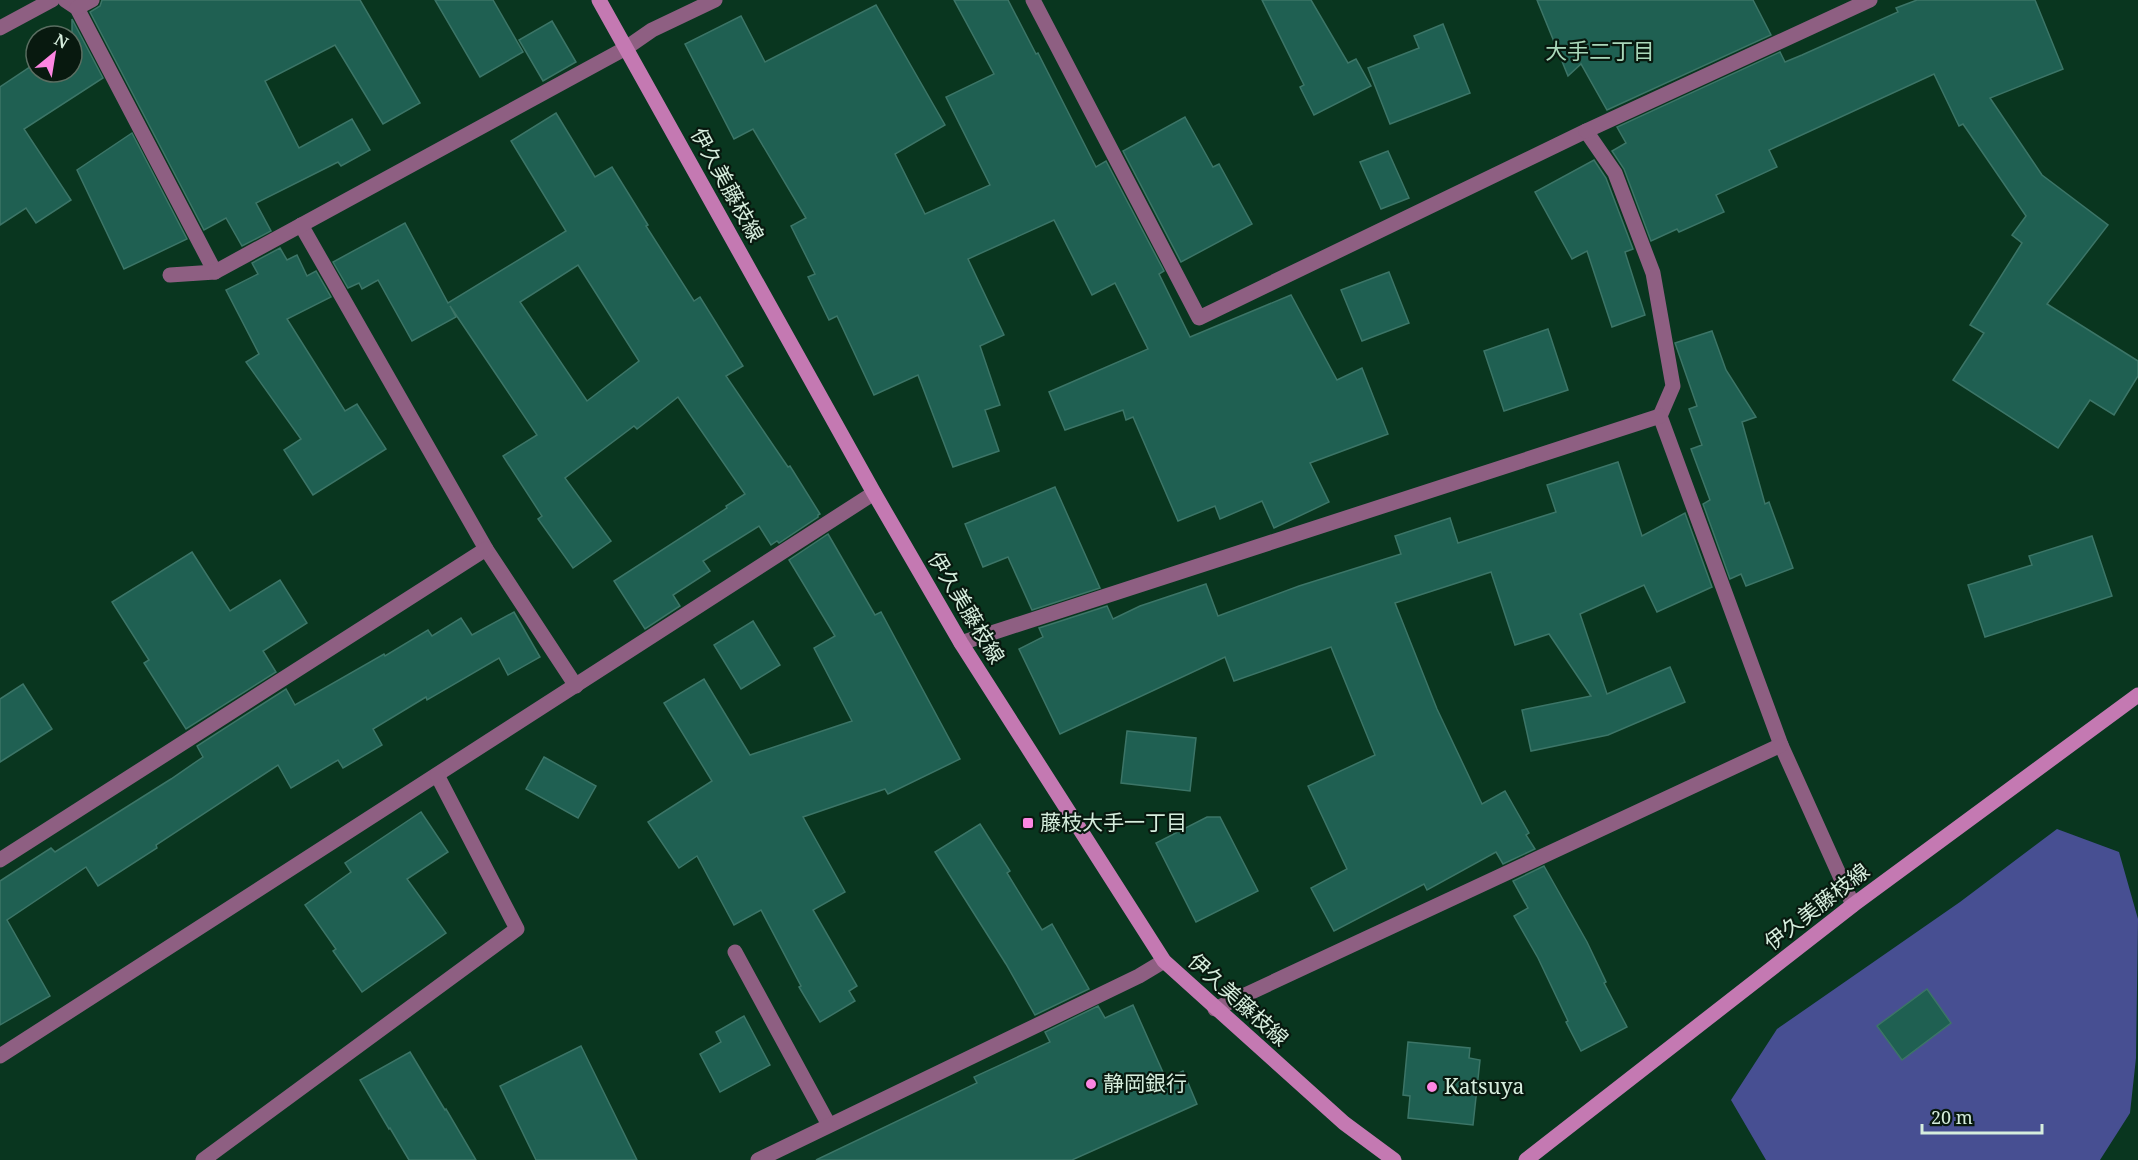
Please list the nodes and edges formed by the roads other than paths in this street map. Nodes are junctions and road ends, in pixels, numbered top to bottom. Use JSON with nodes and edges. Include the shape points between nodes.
{"nodes":[{"id":1,"x":52,"y":0,"type":"edge"},
{"id":2,"x":92,"y":0,"type":"edge"},
{"id":3,"x":599,"y":0,"type":"edge"},
{"id":4,"x":715,"y":0,"type":"edge"},
{"id":5,"x":1033,"y":0,"type":"edge"},
{"id":6,"x":1870,"y":0,"type":"edge"},
{"id":7,"x":71,"y":4,"type":"edge"},
{"id":8,"x":0,"y":28,"type":"edge"},
{"id":9,"x":626,"y":48,"type":"junction"},
{"id":10,"x":1586,"y":131,"type":"junction"},
{"id":11,"x":301,"y":225,"type":"junction"},
{"id":12,"x":215,"y":272,"type":"junction"},
{"id":13,"x":170,"y":275,"type":"dead end"},
{"id":14,"x":1660,"y":416,"type":"junction"},
{"id":15,"x":874,"y":493,"type":"junction"},
{"id":16,"x":486,"y":549,"type":"junction"},
{"id":17,"x":961,"y":643,"type":"junction"},
{"id":18,"x":576,"y":686,"type":"junction"},
{"id":19,"x":2138,"y":694,"type":"edge"},
{"id":20,"x":1781,"y":745,"type":"junction"},
{"id":21,"x":437,"y":775,"type":"junction"},
{"id":22,"x":0,"y":860,"type":"edge"},
{"id":23,"x":1853,"y":905,"type":"junction"},
{"id":24,"x":735,"y":952,"type":"dead end"},
{"id":25,"x":1164,"y":961,"type":"junction"},
{"id":26,"x":1215,"y":1008,"type":"junction"},
{"id":27,"x":0,"y":1056,"type":"edge"},
{"id":28,"x":829,"y":1125,"type":"junction"},
{"id":29,"x":203,"y":1160,"type":"edge"},
{"id":30,"x":758,"y":1160,"type":"edge"},
{"id":31,"x":1394,"y":1160,"type":"edge"},
{"id":32,"x":1526,"y":1160,"type":"edge"}],
"edges":[{"from":1,"to":8,"type":"street"},
{"from":2,"to":7,"type":"street"},
{"from":3,"to":9,"type":"main road","name":"伊久美藤枝線"},
{"from":4,"to":9,"type":"street","via":[[652,30]]},
{"from":5,"to":10,"type":"street","via":[[1198,318]]},
{"from":6,"to":10,"type":"street"},
{"from":7,"to":12,"type":"street"},
{"from":9,"to":11,"type":"street"},
{"from":9,"to":15,"type":"main road","name":"伊久美藤枝線"},
{"from":10,"to":14,"type":"street","via":[[1615,173],[1653,273],[1673,386]]},
{"from":11,"to":12,"type":"street"},
{"from":11,"to":16,"type":"street"},
{"from":12,"to":13,"type":"street"},
{"from":14,"to":17,"type":"street"},
{"from":14,"to":20,"type":"street"},
{"from":15,"to":17,"type":"main road","name":"伊久美藤枝線"},
{"from":15,"to":18,"type":"street"},
{"from":16,"to":18,"type":"street"},
{"from":16,"to":22,"type":"street"},
{"from":17,"to":25,"type":"main road","name":"伊久美藤枝線"},
{"from":18,"to":21,"type":"street"},
{"from":19,"to":23,"type":"main road","name":"伊久美藤枝線"},
{"from":20,"to":23,"type":"street"},
{"from":20,"to":26,"type":"street"},
{"from":21,"to":27,"type":"street"},
{"from":21,"to":29,"type":"street","via":[[517,929]]},
{"from":23,"to":32,"type":"main road","name":"伊久美藤枝線"},
{"from":24,"to":28,"type":"street"},
{"from":25,"to":26,"type":"main road","name":"伊久美藤枝線"},
{"from":25,"to":28,"type":"street"},
{"from":26,"to":31,"type":"main road","name":"伊久美藤枝線","via":[[1344,1124]]},
{"from":28,"to":30,"type":"street"}]}
